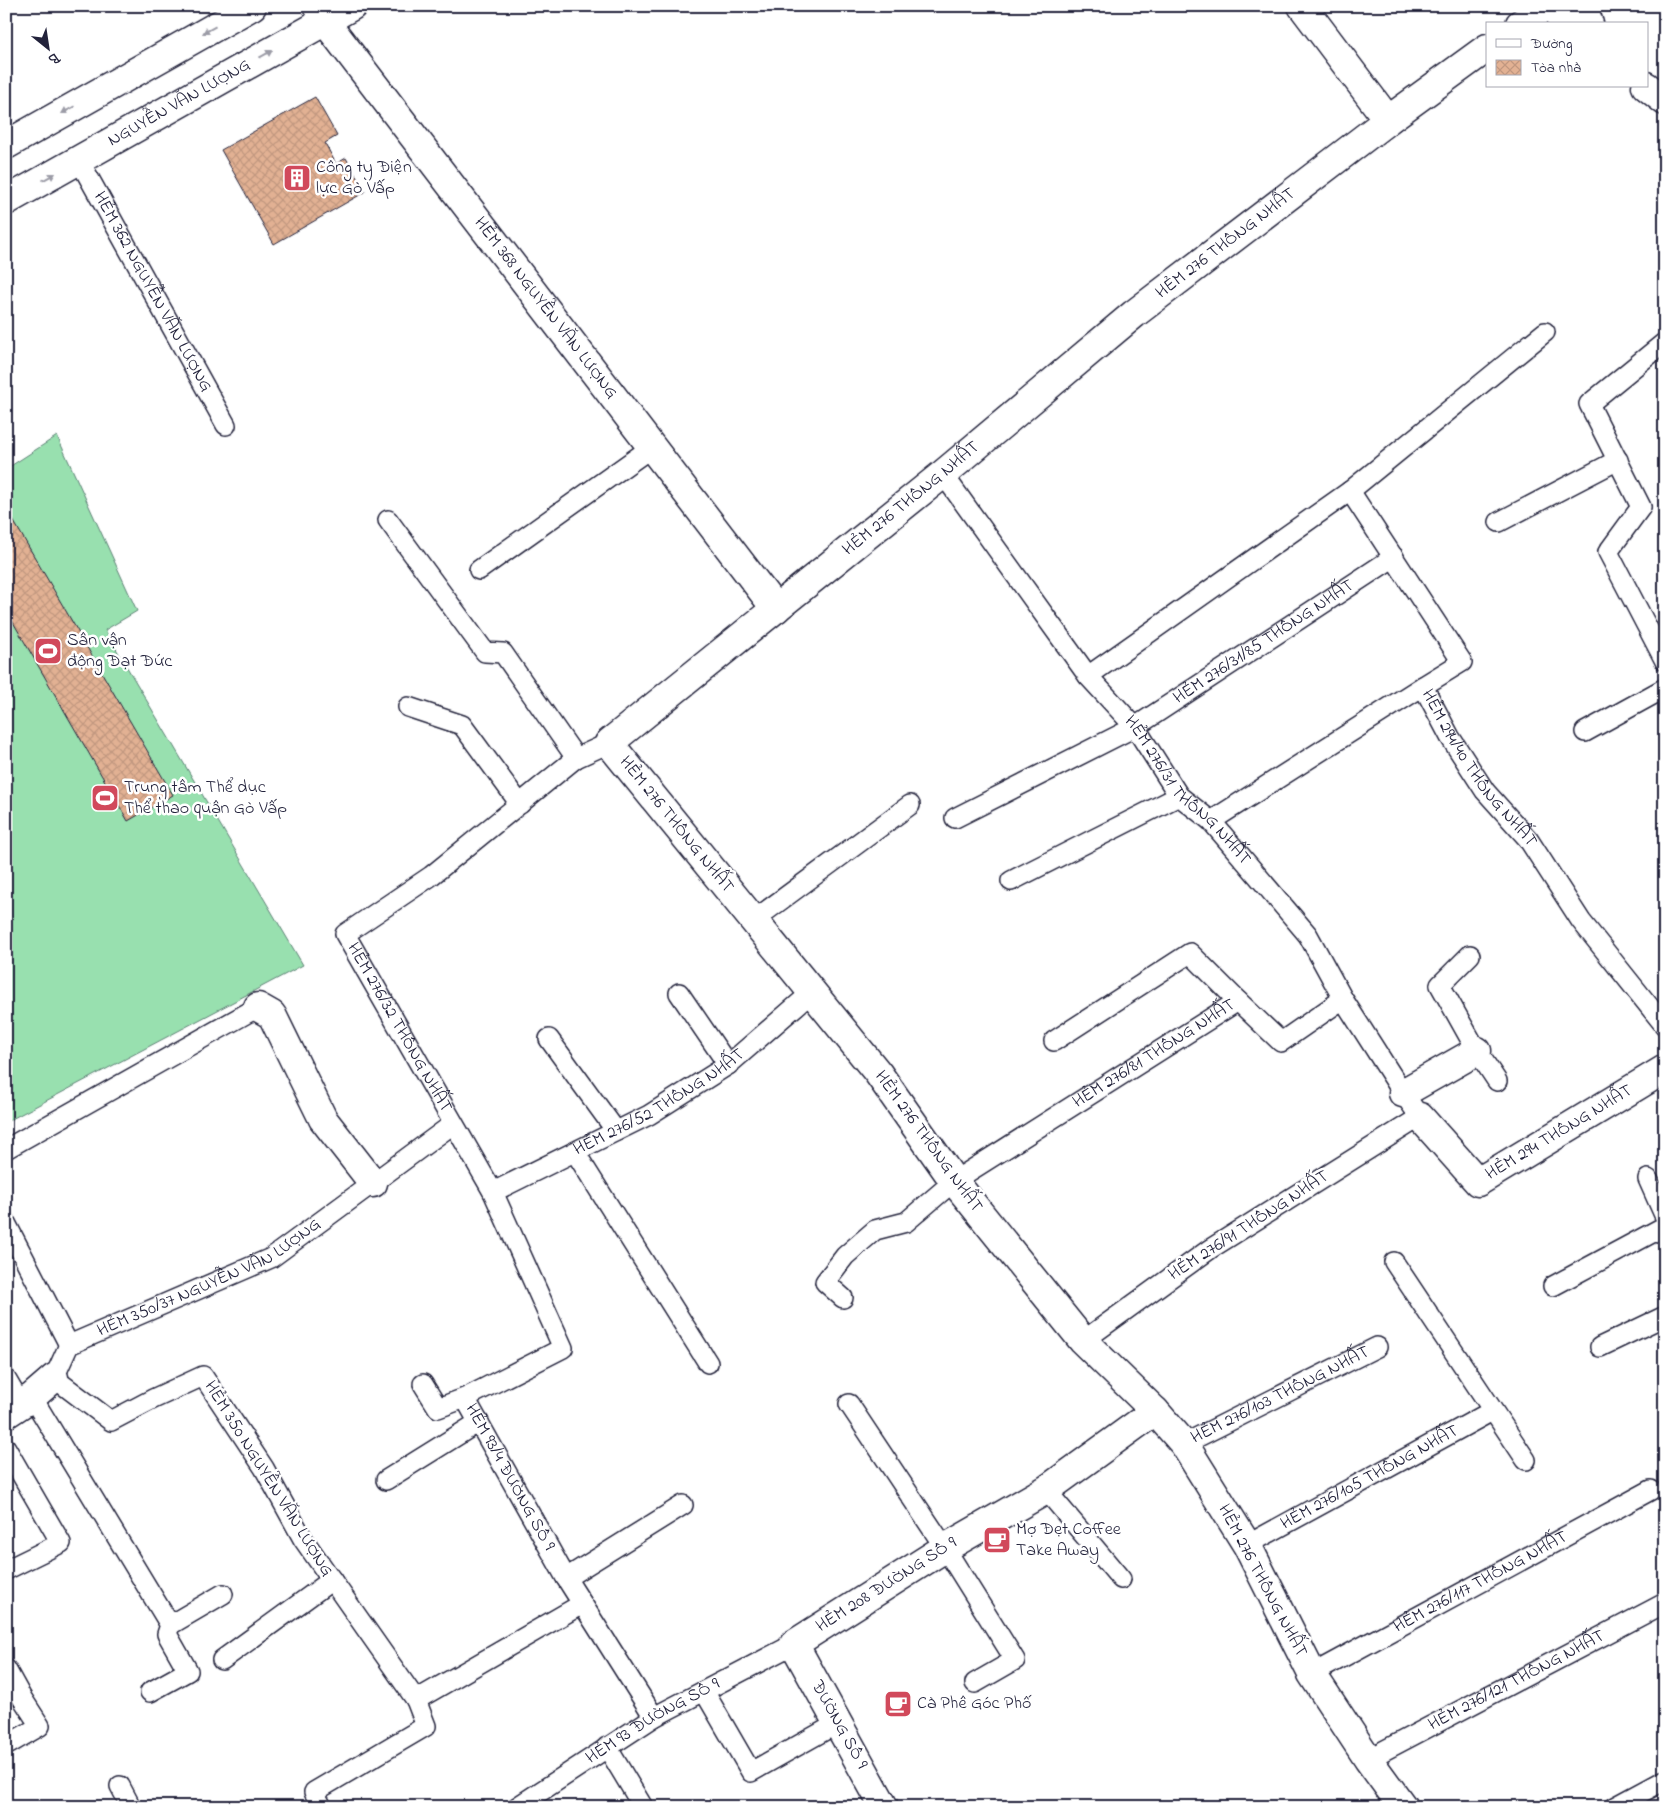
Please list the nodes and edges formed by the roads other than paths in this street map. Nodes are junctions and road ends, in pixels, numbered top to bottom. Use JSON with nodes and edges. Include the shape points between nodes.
{"nodes":[{"id":1,"x":252,"y":6,"type":"edge"},
{"id":2,"x":352,"y":6,"type":"edge"},
{"id":3,"x":1302,"y":6,"type":"edge"},
{"id":4,"x":1547,"y":6,"type":"edge"},
{"id":5,"x":1586,"y":6,"type":"edge"},
{"id":6,"x":321,"y":14,"type":"edge"},
{"id":7,"x":1523,"y":22,"type":"edge"},
{"id":8,"x":1567,"y":22,"type":"edge"},
{"id":9,"x":1588,"y":22,"type":"edge"},
{"id":10,"x":1486,"y":49,"type":"edge"},
{"id":11,"x":1648,"y":88,"type":"edge"},
{"id":12,"x":1665,"y":101,"type":"edge"},
{"id":13,"x":1388,"y":120,"type":"junction"},
{"id":14,"x":6,"y":145,"type":"edge"},
{"id":15,"x":79,"y":160,"type":"junction"},
{"id":16,"x":6,"y":201,"type":"edge"},
{"id":17,"x":1545,"y":332,"type":"dead end"},
{"id":18,"x":1665,"y":342,"type":"edge"},
{"id":19,"x":226,"y":425,"type":"dead end"},
{"id":20,"x":652,"y":447,"type":"junction"},
{"id":21,"x":1618,"y":460,"type":"junction"},
{"id":22,"x":943,"y":474,"type":"junction"},
{"id":23,"x":1350,"y":491,"type":"junction"},
{"id":24,"x":388,"y":520,"type":"dead end"},
{"id":25,"x":1499,"y":522,"type":"dead end"},
{"id":26,"x":1394,"y":557,"type":"junction"},
{"id":27,"x":479,"y":570,"type":"dead end"},
{"id":28,"x":776,"y":609,"type":"junction"},
{"id":29,"x":1665,"y":661,"type":"edge"},
{"id":30,"x":1088,"y":676,"type":"junction"},
{"id":31,"x":1423,"y":686,"type":"junction"},
{"id":32,"x":1665,"y":688,"type":"edge"},
{"id":33,"x":408,"y":707,"type":"dead end"},
{"id":34,"x":1136,"y":727,"type":"junction"},
{"id":35,"x":1585,"y":732,"type":"dead end"},
{"id":36,"x":609,"y":743,"type":"junction"},
{"id":37,"x":576,"y":758,"type":"junction"},
{"id":38,"x":1179,"y":796,"type":"junction"},
{"id":39,"x":520,"y":804,"type":"junction"},
{"id":40,"x":910,"y":805,"type":"dead end"},
{"id":41,"x":955,"y":818,"type":"dead end"},
{"id":42,"x":1211,"y":820,"type":"junction"},
{"id":43,"x":1011,"y":881,"type":"dead end"},
{"id":44,"x":754,"y":920,"type":"junction"},
{"id":45,"x":1470,"y":955,"type":"dead end"},
{"id":46,"x":679,"y":993,"type":"dead end"},
{"id":47,"x":811,"y":993,"type":"junction"},
{"id":48,"x":1343,"y":999,"type":"junction"},
{"id":49,"x":1238,"y":1001,"type":"junction"},
{"id":50,"x":258,"y":1007,"type":"joint"},
{"id":51,"x":1665,"y":1026,"type":"edge"},
{"id":52,"x":550,"y":1039,"type":"dead end"},
{"id":53,"x":1054,"y":1041,"type":"dead end"},
{"id":54,"x":1477,"y":1051,"type":"junction"},
{"id":55,"x":728,"y":1065,"type":"junction"},
{"id":56,"x":1665,"y":1068,"type":"edge"},
{"id":57,"x":1497,"y":1081,"type":"dead end"},
{"id":58,"x":1403,"y":1093,"type":"junction"},
{"id":59,"x":1420,"y":1117,"type":"junction"},
{"id":60,"x":453,"y":1124,"type":"junction"},
{"id":61,"x":616,"y":1131,"type":"junction"},
{"id":62,"x":6,"y":1149,"type":"edge"},
{"id":63,"x":575,"y":1152,"type":"junction"},
{"id":64,"x":1648,"y":1179,"type":"dead end"},
{"id":65,"x":954,"y":1181,"type":"junction"},
{"id":66,"x":373,"y":1183,"type":"junction"},
{"id":67,"x":493,"y":1192,"type":"junction"},
{"id":68,"x":1665,"y":1217,"type":"edge"},
{"id":69,"x":6,"y":1223,"type":"edge"},
{"id":70,"x":1665,"y":1226,"type":"edge"},
{"id":71,"x":1394,"y":1262,"type":"dead end"},
{"id":72,"x":1553,"y":1286,"type":"dead end"},
{"id":73,"x":843,"y":1298,"type":"dead end"},
{"id":74,"x":1665,"y":1316,"type":"edge"},
{"id":75,"x":1082,"y":1341,"type":"junction"},
{"id":76,"x":69,"y":1345,"type":"junction"},
{"id":77,"x":1376,"y":1347,"type":"dead end"},
{"id":78,"x":1600,"y":1347,"type":"dead end"},
{"id":79,"x":708,"y":1363,"type":"dead end"},
{"id":80,"x":6,"y":1378,"type":"edge"},
{"id":81,"x":54,"y":1378,"type":"junction"},
{"id":82,"x":423,"y":1384,"type":"dead end"},
{"id":83,"x":465,"y":1398,"type":"junction"},
{"id":84,"x":849,"y":1404,"type":"dead end"},
{"id":85,"x":19,"y":1405,"type":"edge"},
{"id":86,"x":1492,"y":1411,"type":"junction"},
{"id":87,"x":1154,"y":1412,"type":"junction"},
{"id":88,"x":479,"y":1422,"type":"junction"},
{"id":89,"x":1184,"y":1444,"type":"junction"},
{"id":90,"x":6,"y":1448,"type":"edge"},
{"id":91,"x":1526,"y":1460,"type":"dead end"},
{"id":92,"x":386,"y":1480,"type":"dead end"},
{"id":93,"x":1046,"y":1490,"type":"junction"},
{"id":94,"x":1651,"y":1490,"type":"dead end"},
{"id":95,"x":683,"y":1505,"type":"dead end"},
{"id":96,"x":1247,"y":1546,"type":"junction"},
{"id":97,"x":945,"y":1548,"type":"junction"},
{"id":98,"x":6,"y":1570,"type":"edge"},
{"id":99,"x":566,"y":1578,"type":"junction"},
{"id":100,"x":1121,"y":1579,"type":"dead end"},
{"id":101,"x":332,"y":1580,"type":"junction"},
{"id":102,"x":223,"y":1594,"type":"dead end"},
{"id":103,"x":1665,"y":1603,"type":"edge"},
{"id":104,"x":582,"y":1604,"type":"junction"},
{"id":105,"x":170,"y":1625,"type":"junction"},
{"id":106,"x":794,"y":1644,"type":"junction"},
{"id":107,"x":222,"y":1660,"type":"dead end"},
{"id":108,"x":6,"y":1669,"type":"edge"},
{"id":109,"x":1312,"y":1674,"type":"junction"},
{"id":110,"x":975,"y":1683,"type":"dead end"},
{"id":111,"x":704,"y":1691,"type":"junction"},
{"id":112,"x":150,"y":1692,"type":"dead end"},
{"id":113,"x":416,"y":1700,"type":"junction"},
{"id":114,"x":654,"y":1717,"type":"junction"},
{"id":115,"x":838,"y":1723,"type":"junction"},
{"id":116,"x":9,"y":1744,"type":"dead end"},
{"id":117,"x":607,"y":1747,"type":"junction"},
{"id":118,"x":1368,"y":1759,"type":"junction"},
{"id":119,"x":1665,"y":1780,"type":"edge"},
{"id":120,"x":120,"y":1786,"type":"dead end"},
{"id":121,"x":131,"y":1807,"type":"edge"},
{"id":122,"x":322,"y":1807,"type":"edge"},
{"id":123,"x":517,"y":1807,"type":"edge"},
{"id":124,"x":642,"y":1807,"type":"edge"},
{"id":125,"x":884,"y":1807,"type":"edge"},
{"id":126,"x":1403,"y":1807,"type":"edge"},
{"id":127,"x":1615,"y":1807,"type":"edge"}],
"edges":[{"from":1,"to":14,"type":"street","one_way":true},
{"from":2,"to":6,"type":"street","name":"NGUYỄN VĂN LƯỢNG"},
{"from":3,"to":13,"type":"street"},
{"from":4,"to":7,"type":"street"},
{"from":4,"to":8,"type":"street"},
{"from":5,"to":9,"type":"street"},
{"from":15,"to":6,"type":"street","name":"NGUYỄN VĂN LƯỢNG","one_way":true},
{"from":6,"to":20,"type":"street","name":"HẺM 368 NGUYỄN VĂN LƯỢNG"},
{"from":10,"to":13,"type":"street","name":"HẺM 276 THỐNG NHẤT"},
{"from":11,"to":12,"type":"street"},
{"from":13,"to":22,"type":"street","name":"HẺM 276 THỐNG NHẤT","via":[[1134,314]]},
{"from":16,"to":15,"type":"street","name":"NGUYỄN VĂN LƯỢNG","one_way":true},
{"from":15,"to":19,"type":"lane","name":"HẺM 362 NGUYỄN VĂN LƯỢNG"},
{"from":17,"to":23,"type":"lane"},
{"from":18,"to":21,"type":"lane","via":[[1590,404]]},
{"from":20,"to":27,"type":"lane"},
{"from":20,"to":28,"type":"street","name":"HẺM 368 NGUYỄN VĂN LƯỢNG"},
{"from":21,"to":25,"type":"lane"},
{"from":21,"to":29,"type":"lane","via":[[1641,508],[1608,552]]},
{"from":22,"to":28,"type":"street","name":"HẺM 276 THỐNG NHẤT"},
{"from":22,"to":30,"type":"lane","name":"HẺM 276/31 THỐNG NHẤT"},
{"from":23,"to":26,"type":"lane","name":"HẺM 294/40 THỐNG NHẤT"},
{"from":23,"to":30,"type":"lane"},
{"from":24,"to":37,"type":"lane","via":[[485,652],[503,653]]},
{"from":26,"to":31,"type":"lane","name":"HẺM 294/40 THỐNG NHẤT","via":[[1462,662]]},
{"from":26,"to":34,"type":"lane","name":"HẺM 276/31/85 THỐNG NHẤT"},
{"from":28,"to":36,"type":"street","name":"HẺM 276 THỐNG NHẤT"},
{"from":30,"to":34,"type":"lane","name":"HẺM 276/31 THỐNG NHẤT"},
{"from":31,"to":42,"type":"lane"},
{"from":31,"to":51,"type":"lane","name":"HẺM 294/40 THỐNG NHẤT","via":[[1485,791],[1528,840],[1581,921]]},
{"from":32,"to":35,"type":"lane"},
{"from":33,"to":39,"type":"lane","via":[[462,725]]},
{"from":34,"to":38,"type":"lane","name":"HẺM 276/31 THỐNG NHẤT"},
{"from":34,"to":41,"type":"lane","name":"HẺM 276/31/85 THỐNG NHẤT"},
{"from":36,"to":37,"type":"lane","name":"HẺM 276/32 THỐNG NHẤT"},
{"from":36,"to":44,"type":"street","name":"HẺM 276 THỐNG NHẤT"},
{"from":37,"to":39,"type":"lane","name":"HẺM 276/32 THỐNG NHẤT"},
{"from":38,"to":42,"type":"lane","name":"HẺM 276/31 THỐNG NHẤT"},
{"from":38,"to":43,"type":"lane"},
{"from":39,"to":60,"type":"lane","name":"HẺM 276/32 THỐNG NHẤT","via":[[431,876],[345,934]]},
{"from":40,"to":44,"type":"lane"},
{"from":42,"to":48,"type":"lane","name":"HẺM 276/31 THỐNG NHẤT","via":[[1308,935]]},
{"from":44,"to":47,"type":"street","name":"HẺM 276 THỐNG NHẤT"},
{"from":45,"to":54,"type":"lane","via":[[1440,985]]},
{"from":46,"to":55,"type":"lane"},
{"from":47,"to":55,"type":"lane","name":"HẺM 276/52 THỐNG NHẤT"},
{"from":47,"to":65,"type":"street","name":"HẺM 276 THỐNG NHẤT","via":[[878,1073]]},
{"from":48,"to":49,"type":"lane","via":[[1281,1042]]},
{"from":48,"to":58,"type":"lane","name":"HẺM 276/31 THỐNG NHẤT"},
{"from":49,"to":53,"type":"lane","name":"HẺM 276/81 THỐNG NHẤT","via":[[1190,954]]},
{"from":49,"to":65,"type":"lane","name":"HẺM 276/81 THỐNG NHẤT"},
{"from":50,"to":62,"type":"lane"},
{"from":50,"to":66,"type":"street","via":[[272,1015],[323,1119]]},
{"from":52,"to":61,"type":"lane"},
{"from":54,"to":57,"type":"lane"},
{"from":54,"to":58,"type":"street"},
{"from":55,"to":61,"type":"lane","name":"HẺM 276/52 THỐNG NHẤT","via":[[649,1115]]},
{"from":56,"to":59,"type":"street","name":"HẺM 294 THỐNG NHẤT","via":[[1478,1182]]},
{"from":58,"to":59,"type":"lane","name":"HẺM 276/31 THỐNG NHẤT"},
{"from":59,"to":75,"type":"lane","name":"HẺM 276/91 THỐNG NHẤT","via":[[1210,1249]]},
{"from":60,"to":66,"type":"lane","name":"HẺM 350/37 NGUYỄN VĂN LƯỢNG"},
{"from":60,"to":67,"type":"lane","name":"HẺM 276/32 THỐNG NHẤT"},
{"from":61,"to":63,"type":"lane","name":"HẺM 276/52 THỐNG NHẤT"},
{"from":63,"to":67,"type":"lane","name":"HẺM 276/52 THỐNG NHẤT"},
{"from":63,"to":79,"type":"lane"},
{"from":64,"to":68,"type":"lane"},
{"from":65,"to":73,"type":"lane","name":"HẺM 276/81 THỐNG NHẤT","via":[[906,1222],[875,1230],[845,1256],[825,1282]]},
{"from":65,"to":75,"type":"street","name":"HẺM 276 THỐNG NHẤT"},
{"from":66,"to":76,"type":"lane","name":"HẺM 350/37 NGUYỄN VĂN LƯỢNG","via":[[271,1258]]},
{"from":67,"to":83,"type":"lane","name":"HẺM 93/4 ĐƯỜNG SỐ 9","via":[[563,1348]]},
{"from":69,"to":76,"type":"lane"},
{"from":70,"to":72,"type":"lane"},
{"from":71,"to":86,"type":"lane"},
{"from":74,"to":78,"type":"lane"},
{"from":75,"to":87,"type":"street","name":"HẺM 276 THỐNG NHẤT"},
{"from":76,"to":81,"type":"lane"},
{"from":77,"to":89,"type":"lane","name":"HẺM 276/103 THỐNG NHẤT"},
{"from":80,"to":85,"type":"lane"},
{"from":81,"to":85,"type":"street"},
{"from":81,"to":101,"type":"lane","name":"HẺM 350 NGUYỄN VĂN LƯỢNG","via":[[111,1421],[203,1376],[264,1468],[303,1539]]},
{"from":82,"to":83,"type":"lane","via":[[438,1408]]},
{"from":83,"to":88,"type":"lane","name":"HẺM 93/4 ĐƯỜNG SỐ 9"},
{"from":84,"to":97,"type":"lane"},
{"from":85,"to":105,"type":"lane"},
{"from":86,"to":91,"type":"lane"},
{"from":86,"to":96,"type":"lane","name":"HẺM 276/105 THỐNG NHẤT"},
{"from":87,"to":89,"type":"street","name":"HẺM 276 THỐNG NHẤT"},
{"from":87,"to":93,"type":"street","name":"HẺM 208 ĐƯỜNG SỐ 9"},
{"from":88,"to":92,"type":"lane"},
{"from":88,"to":99,"type":"lane","name":"HẺM 93/4 ĐƯỜNG SỐ 9"},
{"from":89,"to":96,"type":"street","name":"HẺM 276 THỐNG NHẤT"},
{"from":90,"to":98,"type":"lane","via":[[62,1543]]},
{"from":93,"to":97,"type":"street","name":"HẺM 208 ĐƯỜNG SỐ 9"},
{"from":93,"to":100,"type":"lane"},
{"from":94,"to":109,"type":"lane","name":"HẺM 276/117 THỐNG NHẤT"},
{"from":95,"to":99,"type":"lane"},
{"from":96,"to":109,"type":"street","name":"HẺM 276 THỐNG NHẤT"},
{"from":97,"to":106,"type":"street","name":"HẺM 208 ĐƯỜNG SỐ 9"},
{"from":97,"to":110,"type":"lane","via":[[1015,1660]]},
{"from":99,"to":104,"type":"lane","name":"HẺM 93/4 ĐƯỜNG SỐ 9"},
{"from":101,"to":107,"type":"lane"},
{"from":101,"to":113,"type":"lane","name":"HẺM 350 NGUYỄN VĂN LƯỢNG"},
{"from":102,"to":105,"type":"lane"},
{"from":103,"to":118,"type":"lane","name":"HẺM 276/121 THỐNG NHẤT"},
{"from":104,"to":113,"type":"lane"},
{"from":104,"to":114,"type":"lane","name":"HẺM 93/4 ĐƯỜNG SỐ 9"},
{"from":105,"to":112,"type":"lane","via":[[167,1634],[188,1671]]},
{"from":106,"to":111,"type":"lane","name":"HẺM 93 ĐƯỜNG SỐ 9"},
{"from":106,"to":115,"type":"street","name":"ĐƯỜNG SỐ 9"},
{"from":108,"to":116,"type":"lane","via":[[40,1726]]},
{"from":109,"to":118,"type":"street","name":"HẺM 276 THỐNG NHẤT"},
{"from":111,"to":114,"type":"lane","name":"HẺM 93 ĐƯỜNG SỐ 9"},
{"from":111,"to":115,"type":"lane","via":[[751,1772]]},
{"from":113,"to":122,"type":"lane","name":"HẺM 350 NGUYỄN VĂN LƯỢNG","via":[[426,1726],[314,1792]]},
{"from":114,"to":117,"type":"lane","name":"HẺM 93 ĐƯỜNG SỐ 9"},
{"from":115,"to":125,"type":"street","name":"ĐƯỜNG SỐ 9"},
{"from":117,"to":123,"type":"lane","name":"HẺM 93 ĐƯỜNG SỐ 9"},
{"from":117,"to":124,"type":"lane"},
{"from":118,"to":126,"type":"street","name":"HẺM 276 THỐNG NHẤT"},
{"from":119,"to":127,"type":"lane"},
{"from":120,"to":121,"type":"lane"}]}
